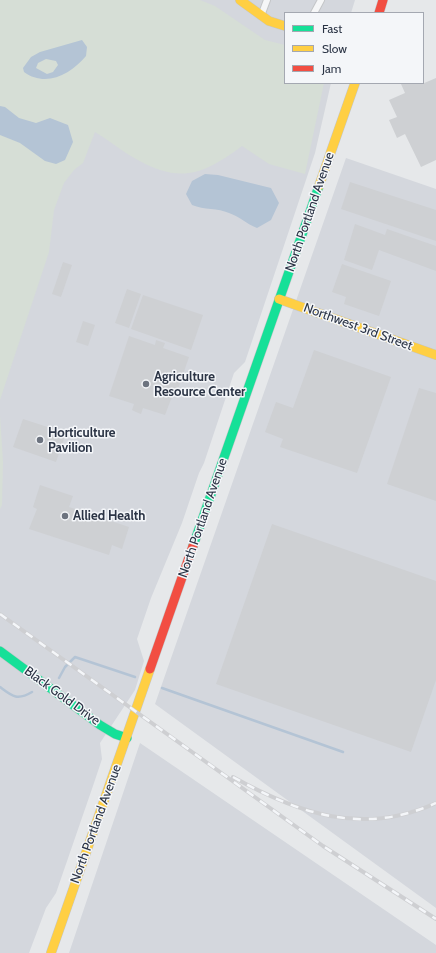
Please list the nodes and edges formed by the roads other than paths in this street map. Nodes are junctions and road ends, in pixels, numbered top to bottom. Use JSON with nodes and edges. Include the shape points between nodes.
{"nodes":[{"id":1,"x":240,"y":0,"type":"edge"},
{"id":2,"x":267,"y":0,"type":"edge"},
{"id":3,"x":321,"y":0,"type":"edge"},
{"id":4,"x":383,"y":0,"type":"edge"},
{"id":5,"x":315,"y":12,"type":"edge"},
{"id":6,"x":379,"y":12,"type":"edge"},
{"id":7,"x":261,"y":16,"type":"junction"},
{"id":8,"x":284,"y":26,"type":"edge"},
{"id":9,"x":355,"y":84,"type":"edge"},
{"id":10,"x":280,"y":299,"type":"junction"},
{"id":11,"x":436,"y":355,"type":"edge"},
{"id":12,"x":0,"y":650,"type":"edge"},
{"id":13,"x":127,"y":738,"type":"junction"},
{"id":14,"x":50,"y":953,"type":"edge"}],
"edges":[{"from":1,"to":7,"type":"main road"},
{"from":2,"to":7,"type":"street"},
{"from":3,"to":5,"type":"street"},
{"from":4,"to":6,"type":"main road"},
{"from":7,"to":8,"type":"main road"},
{"from":9,"to":10,"type":"main road","name":"North Portland Avenue"},
{"from":10,"to":11,"type":"main road","name":"Northwest 3rd Street"},
{"from":10,"to":13,"type":"main road","name":"North Portland Avenue"},
{"from":12,"to":13,"type":"main road","name":"Black Gold Drive","via":[[100,725]]},
{"from":13,"to":14,"type":"main road","name":"North Portland Avenue"}]}
